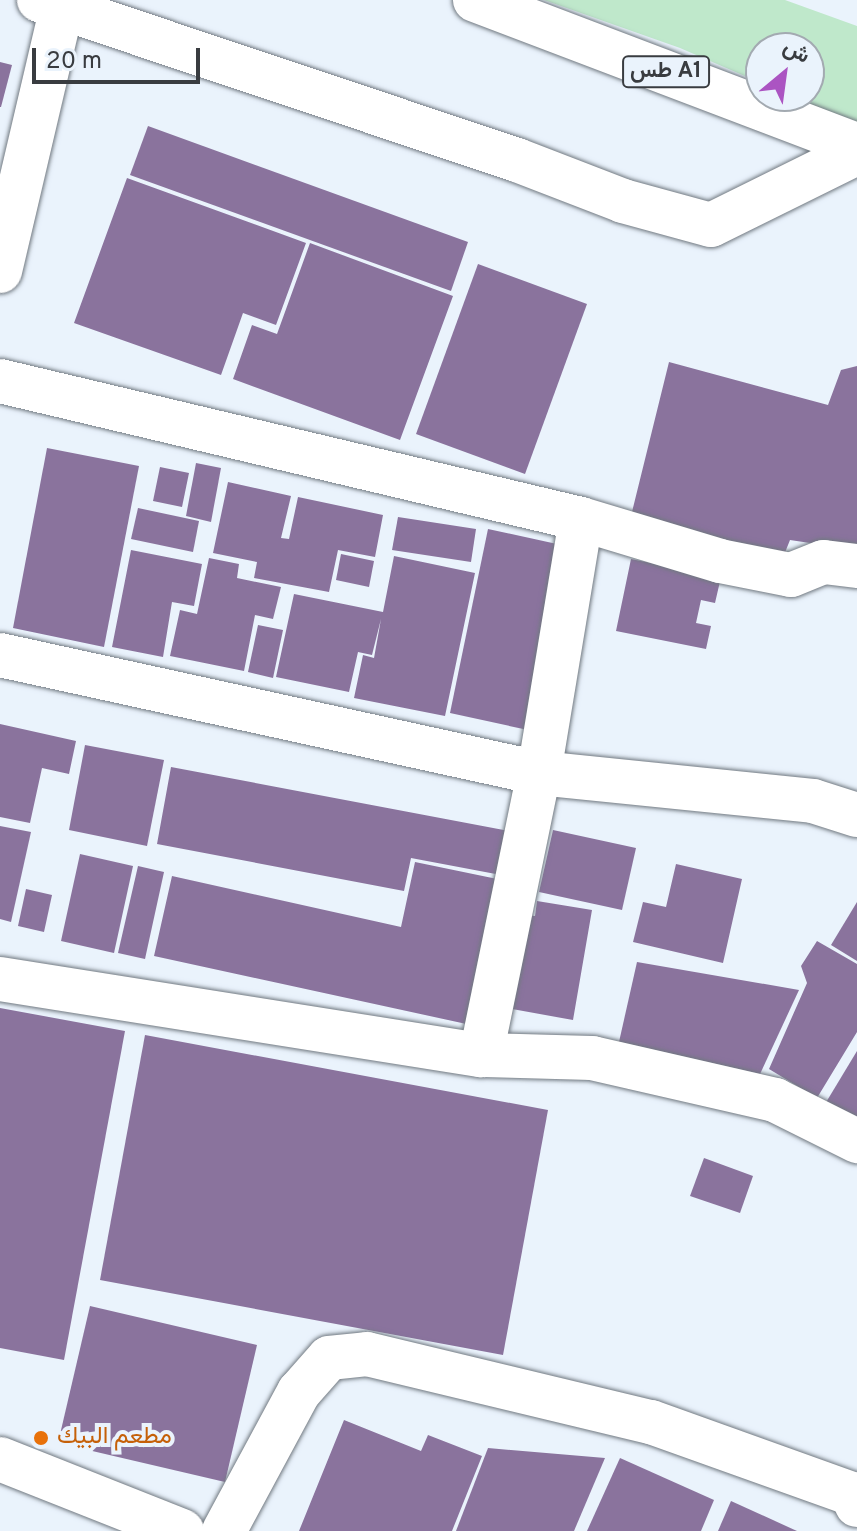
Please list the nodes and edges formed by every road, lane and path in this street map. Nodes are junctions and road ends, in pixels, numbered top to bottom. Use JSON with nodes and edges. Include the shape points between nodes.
{"nodes":[{"id":1,"x":475,"y":0,"type":"edge"},
{"id":2,"x":50,"y":3,"type":"edge"},
{"id":3,"x":857,"y":145,"type":"edge"},
{"id":4,"x":857,"y":153,"type":"edge"},
{"id":5,"x":0,"y":271,"type":"edge"},
{"id":6,"x":0,"y":381,"type":"edge"},
{"id":7,"x":581,"y":519,"type":"junction"},
{"id":8,"x":857,"y":566,"type":"edge"},
{"id":9,"x":0,"y":655,"type":"edge"},
{"id":10,"x":539,"y":773,"type":"junction"},
{"id":11,"x":857,"y":815,"type":"edge"},
{"id":12,"x":0,"y":979,"type":"edge"},
{"id":13,"x":481,"y":1055,"type":"junction"},
{"id":14,"x":857,"y":1141,"type":"edge"},
{"id":15,"x":0,"y":1459,"type":"edge"},
{"id":16,"x":855,"y":1495,"type":"edge"},
{"id":17,"x":182,"y":1531,"type":"edge"},
{"id":18,"x":224,"y":1531,"type":"edge"}],
"edges":[{"from":1,"to":3,"type":"main road","number":"طس A1"},
{"from":2,"to":4,"type":"main road","via":[[517,160],[623,201],[711,225]]},
{"from":2,"to":5,"type":"main road"},
{"from":6,"to":7,"type":"main road"},
{"from":7,"to":8,"type":"main road","via":[[720,561],[791,575],[824,562]]},
{"from":7,"to":10,"type":"main road"},
{"from":9,"to":10,"type":"main road"},
{"from":10,"to":11,"type":"main road","via":[[813,801]]},
{"from":10,"to":13,"type":"main road"},
{"from":12,"to":13,"type":"main road"},
{"from":13,"to":14,"type":"main road","via":[[592,1058],[760,1096]]},
{"from":15,"to":17,"type":"main road"},
{"from":16,"to":18,"type":"main road","via":[[651,1422],[367,1354],[329,1358],[299,1392]]}]}
